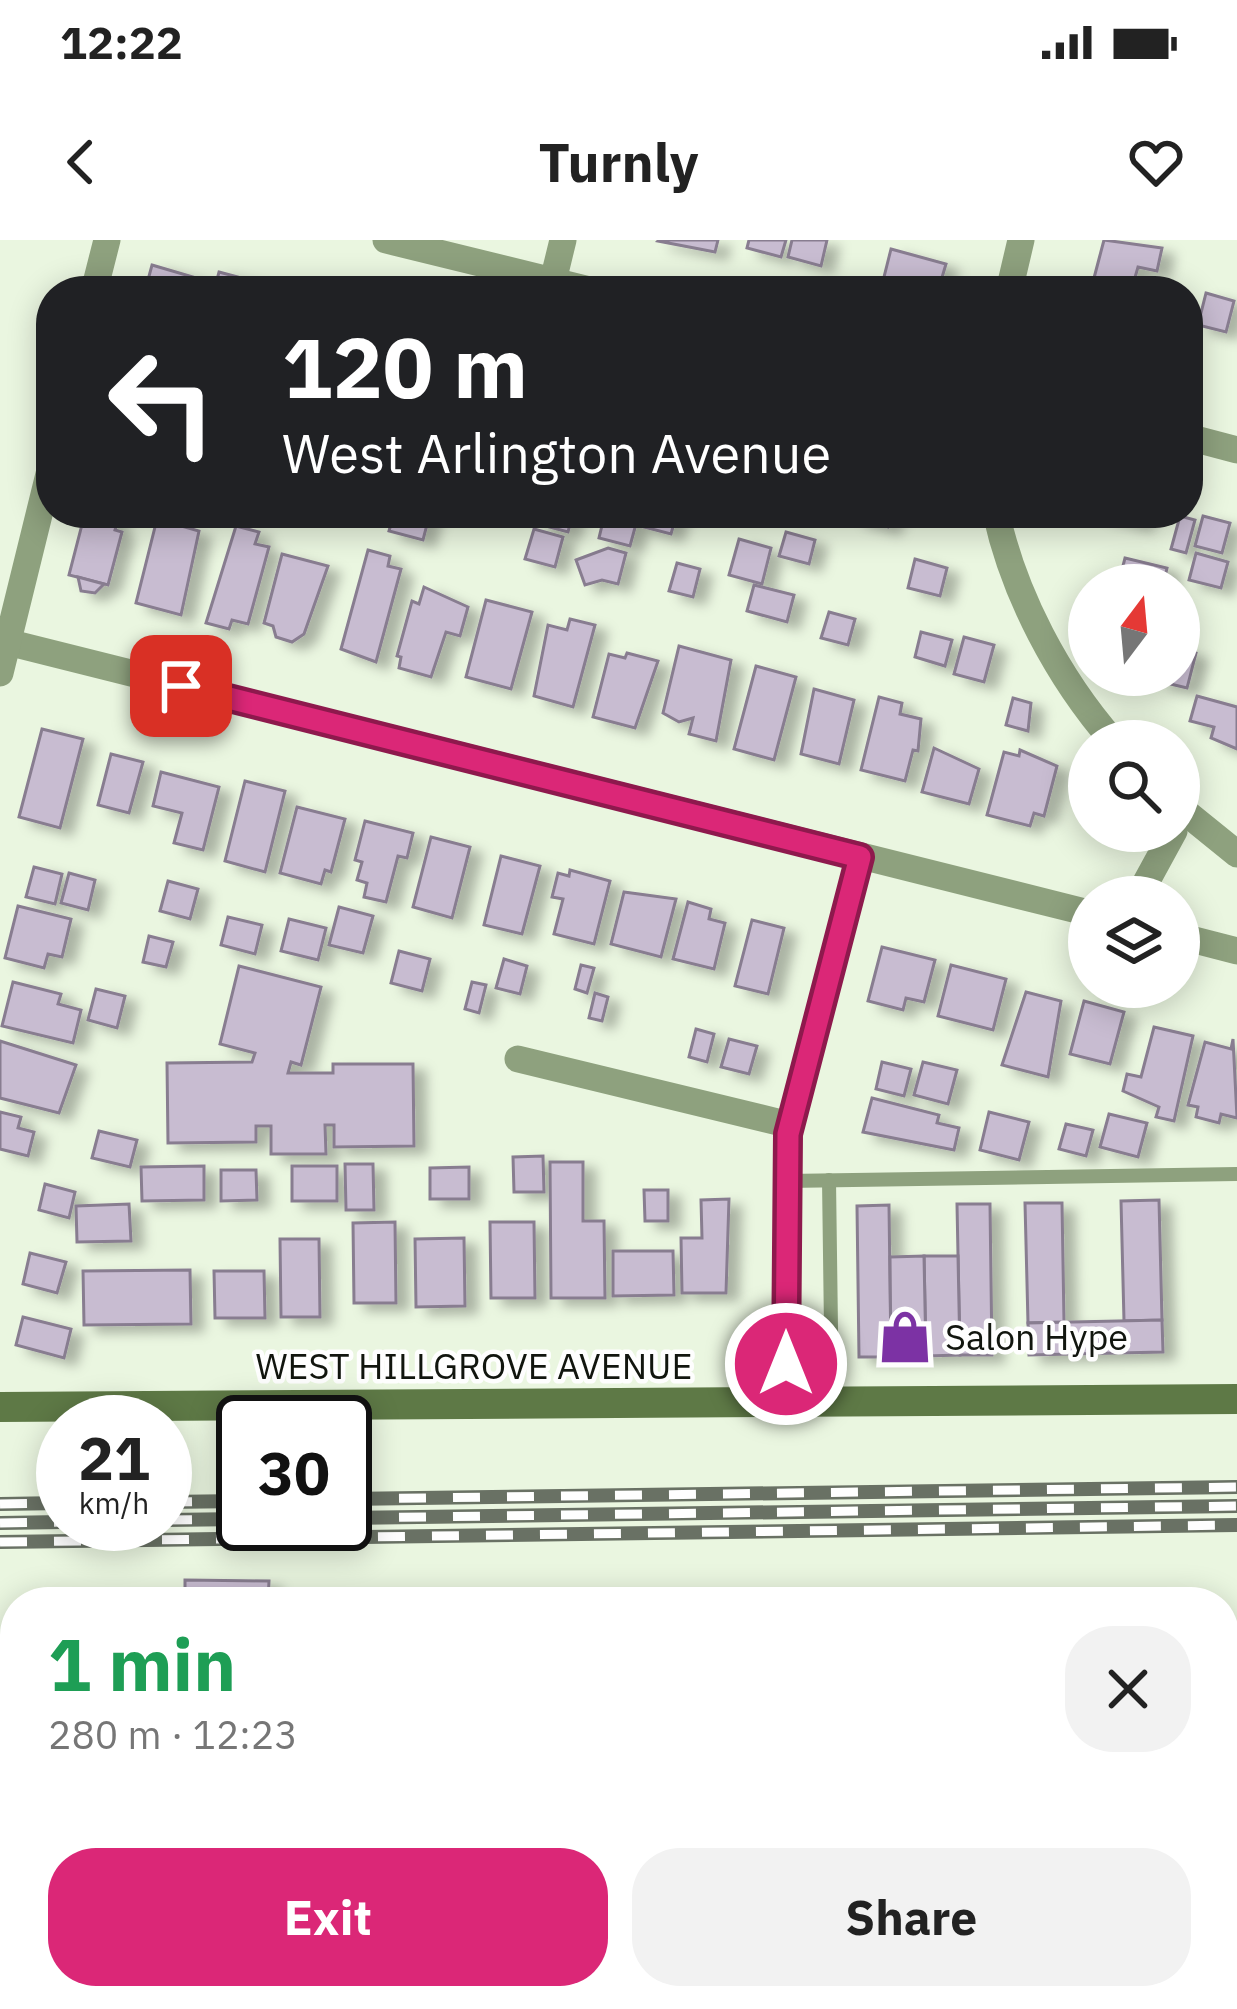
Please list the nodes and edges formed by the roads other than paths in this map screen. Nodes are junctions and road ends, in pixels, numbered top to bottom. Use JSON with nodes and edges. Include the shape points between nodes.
{"nodes":[{"id":1,"x":107,"y":240,"type":"edge"},
{"id":2,"x":386,"y":240,"type":"edge"},
{"id":3,"x":563,"y":240,"type":"edge"},
{"id":4,"x":1022,"y":240,"type":"edge"},
{"id":5,"x":98,"y":276,"type":"edge"},
{"id":6,"x":533,"y":276,"type":"edge"},
{"id":7,"x":554,"y":276,"type":"edge"},
{"id":8,"x":1013,"y":276,"type":"edge"},
{"id":9,"x":1203,"y":441,"type":"edge"},
{"id":10,"x":1237,"y":450,"type":"edge"},
{"id":11,"x":36,"y":527,"type":"edge"},
{"id":12,"x":1002,"y":528,"type":"edge"},
{"id":13,"x":8,"y":642,"type":"junction"},
{"id":14,"x":0,"y":673,"type":"edge"},
{"id":15,"x":1096,"y":720,"type":"edge"},
{"id":16,"x":1200,"y":831,"type":"edge"},
{"id":17,"x":1237,"y":854,"type":"edge"},
{"id":18,"x":860,"y":857,"type":"junction"},
{"id":19,"x":1068,"y":908,"type":"edge"},
{"id":20,"x":1200,"y":941,"type":"edge"},
{"id":21,"x":1237,"y":951,"type":"edge"},
{"id":22,"x":518,"y":1059,"type":"dead end"},
{"id":23,"x":790,"y":1125,"type":"junction"},
{"id":24,"x":1237,"y":1174,"type":"edge"},
{"id":25,"x":829,"y":1180,"type":"junction"},
{"id":26,"x":787,"y":1181,"type":"junction"},
{"id":27,"x":1237,"y":1399,"type":"edge"},
{"id":28,"x":786,"y":1404,"type":"junction"},
{"id":29,"x":832,"y":1404,"type":"junction"},
{"id":30,"x":0,"y":1407,"type":"edge"}],
"edges":[{"from":1,"to":5,"type":"street"},
{"from":2,"to":6,"type":"street"},
{"from":3,"to":7,"type":"street"},
{"from":4,"to":8,"type":"street"},
{"from":9,"to":10,"type":"street"},
{"from":11,"to":13,"type":"street"},
{"from":12,"to":15,"type":"street","via":[[1041,634]]},
{"from":13,"to":14,"type":"street"},
{"from":13,"to":18,"type":"street"},
{"from":16,"to":17,"type":"street"},
{"from":18,"to":19,"type":"street"},
{"from":18,"to":23,"type":"street"},
{"from":20,"to":21,"type":"street"},
{"from":22,"to":23,"type":"street"},
{"from":23,"to":26,"type":"street"},
{"from":24,"to":25,"type":"lane"},
{"from":25,"to":26,"type":"lane"},
{"from":25,"to":29,"type":"lane"},
{"from":26,"to":28,"type":"street"},
{"from":27,"to":29,"type":"street","name":"WEST HILLGROVE AVENUE"},
{"from":28,"to":29,"type":"street","name":"WEST HILLGROVE AVENUE"},
{"from":28,"to":30,"type":"street","name":"WEST HILLGROVE AVENUE"}]}
